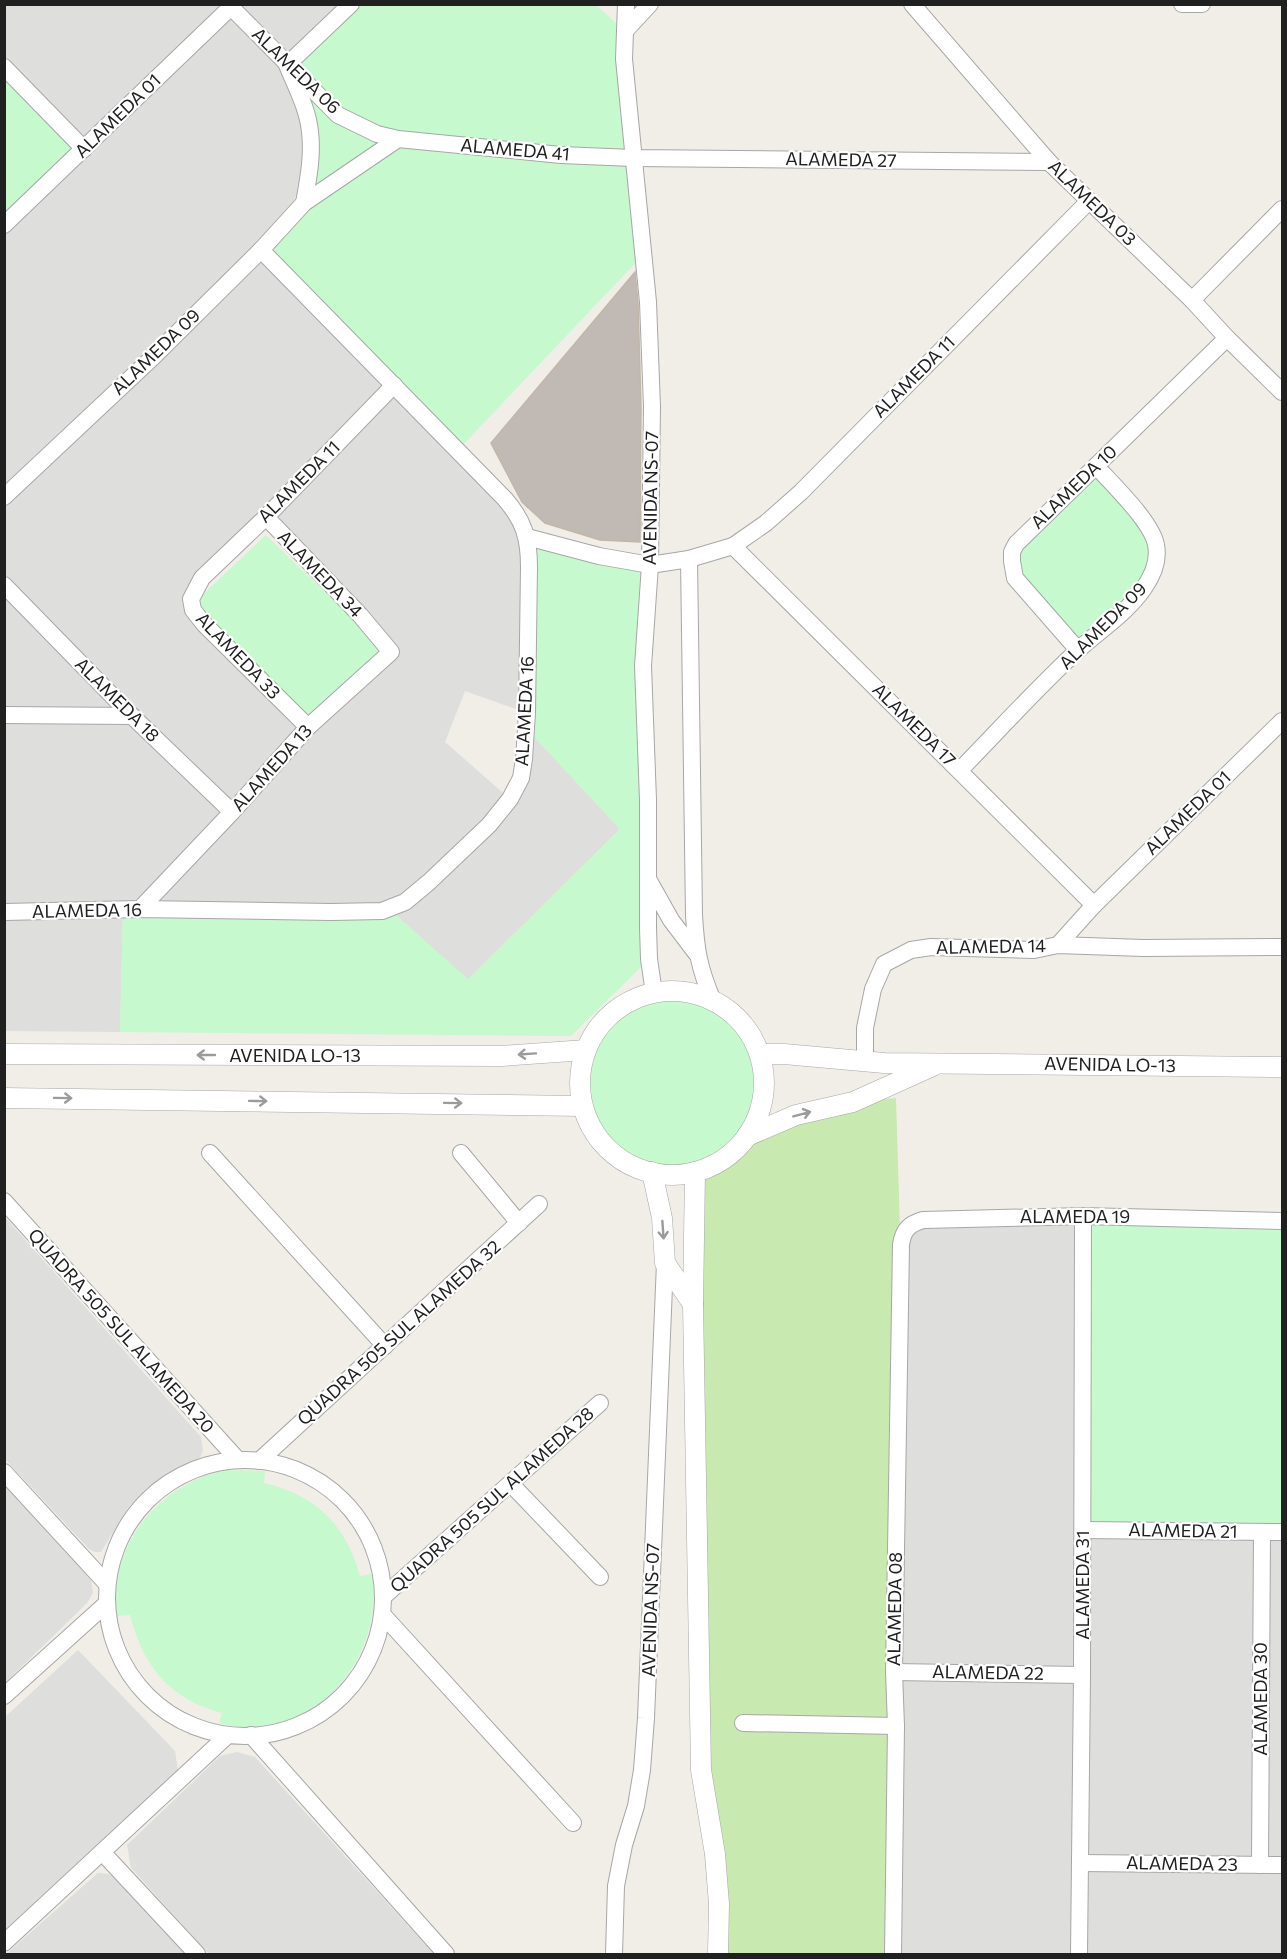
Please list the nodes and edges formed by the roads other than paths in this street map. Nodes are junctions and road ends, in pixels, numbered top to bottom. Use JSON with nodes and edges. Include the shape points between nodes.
{"nodes":[{"id":1,"x":351,"y":4,"type":"edge"},
{"id":2,"x":626,"y":4,"type":"edge"},
{"id":3,"x":650,"y":4,"type":"edge"},
{"id":4,"x":1182,"y":4,"type":"edge"},
{"id":5,"x":1202,"y":4,"type":"edge"},
{"id":6,"x":230,"y":6,"type":"edge"},
{"id":7,"x":922,"y":8,"type":"edge"},
{"id":8,"x":625,"y":32,"type":"junction"},
{"id":9,"x":287,"y":65,"type":"junction"},
{"id":10,"x":4,"y":67,"type":"edge"},
{"id":11,"x":398,"y":139,"type":"junction"},
{"id":12,"x":84,"y":149,"type":"junction"},
{"id":13,"x":633,"y":158,"type":"junction"},
{"id":14,"x":1049,"y":162,"type":"junction"},
{"id":15,"x":1089,"y":201,"type":"junction"},
{"id":16,"x":304,"y":203,"type":"junction"},
{"id":17,"x":1282,"y":209,"type":"edge"},
{"id":18,"x":4,"y":225,"type":"edge"},
{"id":19,"x":261,"y":250,"type":"junction"},
{"id":20,"x":1192,"y":300,"type":"junction"},
{"id":21,"x":1227,"y":338,"type":"junction"},
{"id":22,"x":394,"y":385,"type":"junction"},
{"id":23,"x":1282,"y":392,"type":"edge"},
{"id":24,"x":1096,"y":466,"type":"junction"},
{"id":25,"x":4,"y":497,"type":"edge"},
{"id":26,"x":266,"y":517,"type":"junction"},
{"id":27,"x":527,"y":537,"type":"junction"},
{"id":28,"x":733,"y":546,"type":"junction"},
{"id":29,"x":689,"y":560,"type":"junction"},
{"id":30,"x":650,"y":566,"type":"junction"},
{"id":31,"x":202,"y":578,"type":"joint"},
{"id":32,"x":4,"y":585,"type":"edge"},
{"id":33,"x":374,"y":631,"type":"joint"},
{"id":34,"x":1078,"y":650,"type":"junction"},
{"id":35,"x":4,"y":715,"type":"edge"},
{"id":36,"x":132,"y":716,"type":"junction"},
{"id":37,"x":1282,"y":721,"type":"edge"},
{"id":38,"x":309,"y":727,"type":"junction"},
{"id":39,"x":960,"y":770,"type":"junction"},
{"id":40,"x":232,"y":812,"type":"junction"},
{"id":41,"x":648,"y":879,"type":"junction"},
{"id":42,"x":1095,"y":905,"type":"junction"},
{"id":43,"x":140,"y":909,"type":"junction"},
{"id":44,"x":4,"y":912,"type":"edge"},
{"id":45,"x":1058,"y":945,"type":"junction"},
{"id":46,"x":1282,"y":947,"type":"edge"},
{"id":47,"x":697,"y":954,"type":"junction"},
{"id":48,"x":654,"y":993,"type":"junction"},
{"id":49,"x":713,"y":1000,"type":"junction"},
{"id":50,"x":586,"y":1050,"type":"junction"},
{"id":51,"x":4,"y":1054,"type":"edge"},
{"id":52,"x":760,"y":1054,"type":"junction"},
{"id":53,"x":865,"y":1062,"type":"junction"},
{"id":54,"x":938,"y":1063,"type":"junction"},
{"id":55,"x":1282,"y":1067,"type":"edge"},
{"id":56,"x":4,"y":1098,"type":"edge"},
{"id":57,"x":582,"y":1106,"type":"junction"},
{"id":58,"x":747,"y":1136,"type":"junction"},
{"id":59,"x":210,"y":1153,"type":"dead end"},
{"id":60,"x":461,"y":1153,"type":"dead end"},
{"id":61,"x":652,"y":1172,"type":"junction"},
{"id":62,"x":695,"y":1172,"type":"junction"},
{"id":63,"x":4,"y":1201,"type":"edge"},
{"id":64,"x":539,"y":1204,"type":"dead end"},
{"id":65,"x":1083,"y":1216,"type":"junction"},
{"id":66,"x":1282,"y":1221,"type":"edge"},
{"id":67,"x":519,"y":1223,"type":"junction"},
{"id":68,"x":665,"y":1263,"type":"junction"},
{"id":69,"x":901,"y":1263,"type":"joint"},
{"id":70,"x":693,"y":1304,"type":"junction"},
{"id":71,"x":385,"y":1346,"type":"junction"},
{"id":72,"x":600,"y":1403,"type":"dead end"},
{"id":73,"x":207,"y":1425,"type":"junction"},
{"id":74,"x":291,"y":1432,"type":"junction"},
{"id":75,"x":238,"y":1460,"type":"junction"},
{"id":76,"x":259,"y":1461,"type":"junction"},
{"id":77,"x":210,"y":1465,"type":"junction"},
{"id":78,"x":293,"y":1469,"type":"junction"},
{"id":79,"x":4,"y":1472,"type":"edge"},
{"id":80,"x":511,"y":1484,"type":"junction"},
{"id":81,"x":1083,"y":1530,"type":"junction"},
{"id":82,"x":1262,"y":1532,"type":"junction"},
{"id":83,"x":1282,"y":1532,"type":"edge"},
{"id":84,"x":81,"y":1556,"type":"junction"},
{"id":85,"x":112,"y":1556,"type":"junction"},
{"id":86,"x":380,"y":1567,"type":"junction"},
{"id":87,"x":417,"y":1567,"type":"junction"},
{"id":88,"x":600,"y":1577,"type":"dead end"},
{"id":89,"x":107,"y":1584,"type":"junction"},
{"id":90,"x":383,"y":1597,"type":"junction"},
{"id":91,"x":106,"y":1604,"type":"junction"},
{"id":92,"x":382,"y":1614,"type":"junction"},
{"id":93,"x":73,"y":1635,"type":"junction"},
{"id":94,"x":376,"y":1640,"type":"junction"},
{"id":95,"x":113,"y":1641,"type":"junction"},
{"id":96,"x":413,"y":1648,"type":"junction"},
{"id":97,"x":894,"y":1672,"type":"junction"},
{"id":98,"x":1082,"y":1675,"type":"junction"},
{"id":99,"x":4,"y":1696,"type":"edge"},
{"id":100,"x":743,"y":1723,"type":"dead end"},
{"id":101,"x":194,"y":1726,"type":"junction"},
{"id":102,"x":896,"y":1726,"type":"junction"},
{"id":103,"x":282,"y":1731,"type":"junction"},
{"id":104,"x":228,"y":1735,"type":"junction"},
{"id":105,"x":251,"y":1735,"type":"junction"},
{"id":106,"x":201,"y":1761,"type":"junction"},
{"id":107,"x":278,"y":1766,"type":"junction"},
{"id":108,"x":573,"y":1823,"type":"dead end"},
{"id":109,"x":102,"y":1852,"type":"junction"},
{"id":110,"x":1081,"y":1863,"type":"junction"},
{"id":111,"x":1260,"y":1865,"type":"junction"},
{"id":112,"x":1282,"y":1865,"type":"edge"},
{"id":113,"x":4,"y":1943,"type":"edge"},
{"id":114,"x":196,"y":1954,"type":"edge"},
{"id":115,"x":447,"y":1954,"type":"edge"},
{"id":116,"x":614,"y":1954,"type":"edge"},
{"id":117,"x":718,"y":1954,"type":"edge"},
{"id":118,"x":893,"y":1954,"type":"edge"},
{"id":119,"x":1079,"y":1954,"type":"edge"}],
"edges":[{"from":1,"to":9,"type":"street"},
{"from":2,"to":8,"type":"street","name":"AVENIDA NS-07"},
{"from":3,"to":8,"type":"street"},
{"from":4,"to":5,"type":"street"},
{"from":6,"to":9,"type":"street","name":"ALAMEDA 06"},
{"from":6,"to":12,"type":"street","name":"ALAMEDA 01"},
{"from":7,"to":14,"type":"street","name":"ALAMEDA 03"},
{"from":8,"to":13,"type":"street","name":"AVENIDA NS-07"},
{"from":9,"to":11,"type":"street","name":"ALAMEDA 06","via":[[338,115],[377,134]]},
{"from":9,"to":16,"type":"street","via":[[306,110],[310,133]]},
{"from":10,"to":12,"type":"street"},
{"from":11,"to":13,"type":"street","name":"ALAMEDA 41"},
{"from":11,"to":16,"type":"street"},
{"from":12,"to":18,"type":"street","name":"ALAMEDA 01"},
{"from":13,"to":14,"type":"street","name":"ALAMEDA 27"},
{"from":13,"to":30,"type":"street","name":"AVENIDA NS-07","via":[[648,302],[652,407]]},
{"from":14,"to":15,"type":"street","name":"ALAMEDA 03"},
{"from":15,"to":20,"type":"street","name":"ALAMEDA 03"},
{"from":15,"to":28,"type":"street","name":"ALAMEDA 11","via":[[801,492]]},
{"from":16,"to":19,"type":"street","name":"ALAMEDA 09"},
{"from":17,"to":20,"type":"street"},
{"from":19,"to":22,"type":"street","name":"ALAMEDA 16"},
{"from":19,"to":25,"type":"street","name":"ALAMEDA 09"},
{"from":20,"to":21,"type":"street","name":"ALAMEDA 03"},
{"from":21,"to":23,"type":"street","name":"ALAMEDA 03"},
{"from":21,"to":24,"type":"street","name":"ALAMEDA 10"},
{"from":22,"to":26,"type":"street","name":"ALAMEDA 11"},
{"from":22,"to":27,"type":"street","name":"ALAMEDA 16","via":[[516,511]]},
{"from":24,"to":34,"type":"street","name":"ALAMEDA 09","via":[[1148,525],[1157,548],[1156,564],[1143,590]]},
{"from":24,"to":34,"type":"street","name":"ALAMEDA 10","via":[[1016,544],[1011,561],[1015,578]]},
{"from":26,"to":31,"type":"street","name":"ALAMEDA 11"},
{"from":26,"to":33,"type":"street","name":"ALAMEDA 34"},
{"from":27,"to":30,"type":"street","name":"ALAMEDA 11"},
{"from":27,"to":43,"type":"street","name":"ALAMEDA 16","via":[[530,557],[524,759],[521,778],[510,799],[481,833],[413,896],[389,909]]},
{"from":28,"to":29,"type":"street","name":"ALAMEDA 11"},
{"from":28,"to":39,"type":"street","name":"ALAMEDA 17"},
{"from":29,"to":30,"type":"street","name":"ALAMEDA 11"},
{"from":29,"to":47,"type":"street"},
{"from":30,"to":41,"type":"street","name":"AVENIDA NS-07","via":[[644,666]]},
{"from":31,"to":38,"type":"street","name":"ALAMEDA 33","via":[[190,599],[198,617]]},
{"from":32,"to":36,"type":"street","name":"ALAMEDA 18"},
{"from":33,"to":38,"type":"street","name":"ALAMEDA 13","via":[[391,652]]},
{"from":34,"to":39,"type":"street","name":"ALAMEDA 09"},
{"from":35,"to":36,"type":"street"},
{"from":36,"to":40,"type":"street","name":"ALAMEDA 18"},
{"from":37,"to":42,"type":"street","name":"ALAMEDA 01"},
{"from":38,"to":40,"type":"street","name":"ALAMEDA 13"},
{"from":39,"to":42,"type":"street","name":"ALAMEDA 17"},
{"from":40,"to":43,"type":"street","name":"ALAMEDA 13"},
{"from":41,"to":47,"type":"street","via":[[671,920]]},
{"from":41,"to":48,"type":"street","name":"AVENIDA NS-07","via":[[649,959]]},
{"from":42,"to":45,"type":"street","name":"ALAMEDA 01"},
{"from":43,"to":44,"type":"street","name":"ALAMEDA 16"},
{"from":45,"to":46,"type":"street"},
{"from":45,"to":53,"type":"street","name":"ALAMEDA 14","via":[[1024,950],[931,947],[911,951],[884,964],[867,1018]]},
{"from":47,"to":49,"type":"street"},
{"from":48,"to":49,"type":"street","via":[[674,991]]},
{"from":48,"to":50,"type":"street","via":[[617,1010],[602,1024]]},
{"from":49,"to":52,"type":"street","via":[[745,1027]]},
{"from":50,"to":51,"type":"street","name":"AVENIDA LO-13","one_way":true,"via":[[501,1056]]},
{"from":50,"to":57,"type":"street","via":[[581,1068]]},
{"from":52,"to":53,"type":"street","name":"AVENIDA LO-13"},
{"from":52,"to":58,"type":"street","via":[[765,1082],[762,1101]]},
{"from":53,"to":54,"type":"street","name":"AVENIDA LO-13"},
{"from":54,"to":55,"type":"street","name":"AVENIDA LO-13"},
{"from":58,"to":54,"type":"street","name":"AVENIDA LO-13","one_way":true,"via":[[796,1115],[853,1102]]},
{"from":56,"to":57,"type":"street","one_way":true},
{"from":57,"to":61,"type":"street","via":[[592,1129],[608,1149],[628,1164]]},
{"from":58,"to":62,"type":"street","via":[[733,1152]]},
{"from":59,"to":71,"type":"street"},
{"from":60,"to":67,"type":"street"},
{"from":61,"to":62,"type":"street"},
{"from":61,"to":68,"type":"street","name":"AVENIDA NS-07","one_way":true,"via":[[662,1218]]},
{"from":62,"to":70,"type":"street"},
{"from":63,"to":73,"type":"street","name":"QUADRA 505 SUL ALAMEDA 20"},
{"from":64,"to":67,"type":"street","name":"QUADRA 505 SUL ALAMEDA 32"},
{"from":65,"to":66,"type":"street","name":"ALAMEDA 19"},
{"from":65,"to":69,"type":"street","name":"ALAMEDA 19","via":[[913,1222],[902,1237]]},
{"from":65,"to":81,"type":"street","name":"ALAMEDA 31"},
{"from":67,"to":71,"type":"street","name":"QUADRA 505 SUL ALAMEDA 32"},
{"from":68,"to":70,"type":"street"},
{"from":68,"to":116,"type":"street","name":"AVENIDA NS-07","via":[[644,1749],[636,1806],[616,1886]]},
{"from":69,"to":97,"type":"street","name":"ALAMEDA 08"},
{"from":70,"to":117,"type":"street","via":[[701,1770],[717,1874]]},
{"from":71,"to":74,"type":"street","name":"QUADRA 505 SUL ALAMEDA 32"},
{"from":72,"to":80,"type":"street","name":"QUADRA 505 SUL ALAMEDA 28"},
{"from":73,"to":75,"type":"street","name":"QUADRA 505 SUL ALAMEDA 20"},
{"from":73,"to":77,"type":"street"},
{"from":74,"to":76,"type":"street","name":"QUADRA 505 SUL ALAMEDA 32"},
{"from":74,"to":78,"type":"street","via":[[288,1448]]},
{"from":75,"to":76,"type":"street"},
{"from":75,"to":77,"type":"street"},
{"from":76,"to":78,"type":"street"},
{"from":77,"to":85,"type":"street","via":[[178,1477],[149,1498],[127,1524]]},
{"from":78,"to":86,"type":"street","via":[[330,1489],[354,1513],[368,1535]]},
{"from":79,"to":84,"type":"street"},
{"from":80,"to":87,"type":"street","name":"QUADRA 505 SUL ALAMEDA 28"},
{"from":80,"to":88,"type":"street"},
{"from":81,"to":82,"type":"street","name":"ALAMEDA 21"},
{"from":81,"to":98,"type":"street","name":"ALAMEDA 31"},
{"from":82,"to":83,"type":"street","name":"ALAMEDA 21"},
{"from":82,"to":111,"type":"street","name":"ALAMEDA 30"},
{"from":84,"to":85,"type":"street","via":[[97,1561]]},
{"from":84,"to":89,"type":"street"},
{"from":85,"to":89,"type":"street"},
{"from":86,"to":87,"type":"street","via":[[397,1571]]},
{"from":86,"to":90,"type":"street"},
{"from":87,"to":90,"type":"street","name":"QUADRA 505 SUL ALAMEDA 28"},
{"from":89,"to":91,"type":"street"},
{"from":90,"to":92,"type":"street"},
{"from":91,"to":93,"type":"street"},
{"from":91,"to":95,"type":"street"},
{"from":92,"to":94,"type":"street"},
{"from":92,"to":96,"type":"street"},
{"from":93,"to":95,"type":"street","via":[[90,1632]]},
{"from":93,"to":99,"type":"street"},
{"from":94,"to":96,"type":"street","via":[[397,1641]]},
{"from":94,"to":103,"type":"street","via":[[362,1671],[341,1697],[314,1717]]},
{"from":95,"to":101,"type":"street","via":[[127,1670],[144,1692],[165,1711]]},
{"from":96,"to":108,"type":"street"},
{"from":97,"to":98,"type":"street","name":"ALAMEDA 22"},
{"from":97,"to":102,"type":"street","name":"ALAMEDA 08"},
{"from":98,"to":110,"type":"street","name":"ALAMEDA 31"},
{"from":100,"to":102,"type":"street"},
{"from":101,"to":104,"type":"street"},
{"from":101,"to":106,"type":"street","via":[[201,1744]]},
{"from":102,"to":118,"type":"street","name":"ALAMEDA 08"},
{"from":103,"to":105,"type":"street"},
{"from":103,"to":107,"type":"street","via":[[277,1746]]},
{"from":104,"to":105,"type":"street"},
{"from":104,"to":106,"type":"street"},
{"from":105,"to":107,"type":"street"},
{"from":106,"to":109,"type":"street"},
{"from":107,"to":115,"type":"street"},
{"from":109,"to":113,"type":"street"},
{"from":109,"to":114,"type":"street"},
{"from":110,"to":111,"type":"street","name":"ALAMEDA 23"},
{"from":110,"to":119,"type":"street","name":"ALAMEDA 31"},
{"from":111,"to":112,"type":"street","name":"ALAMEDA 23"}]}
